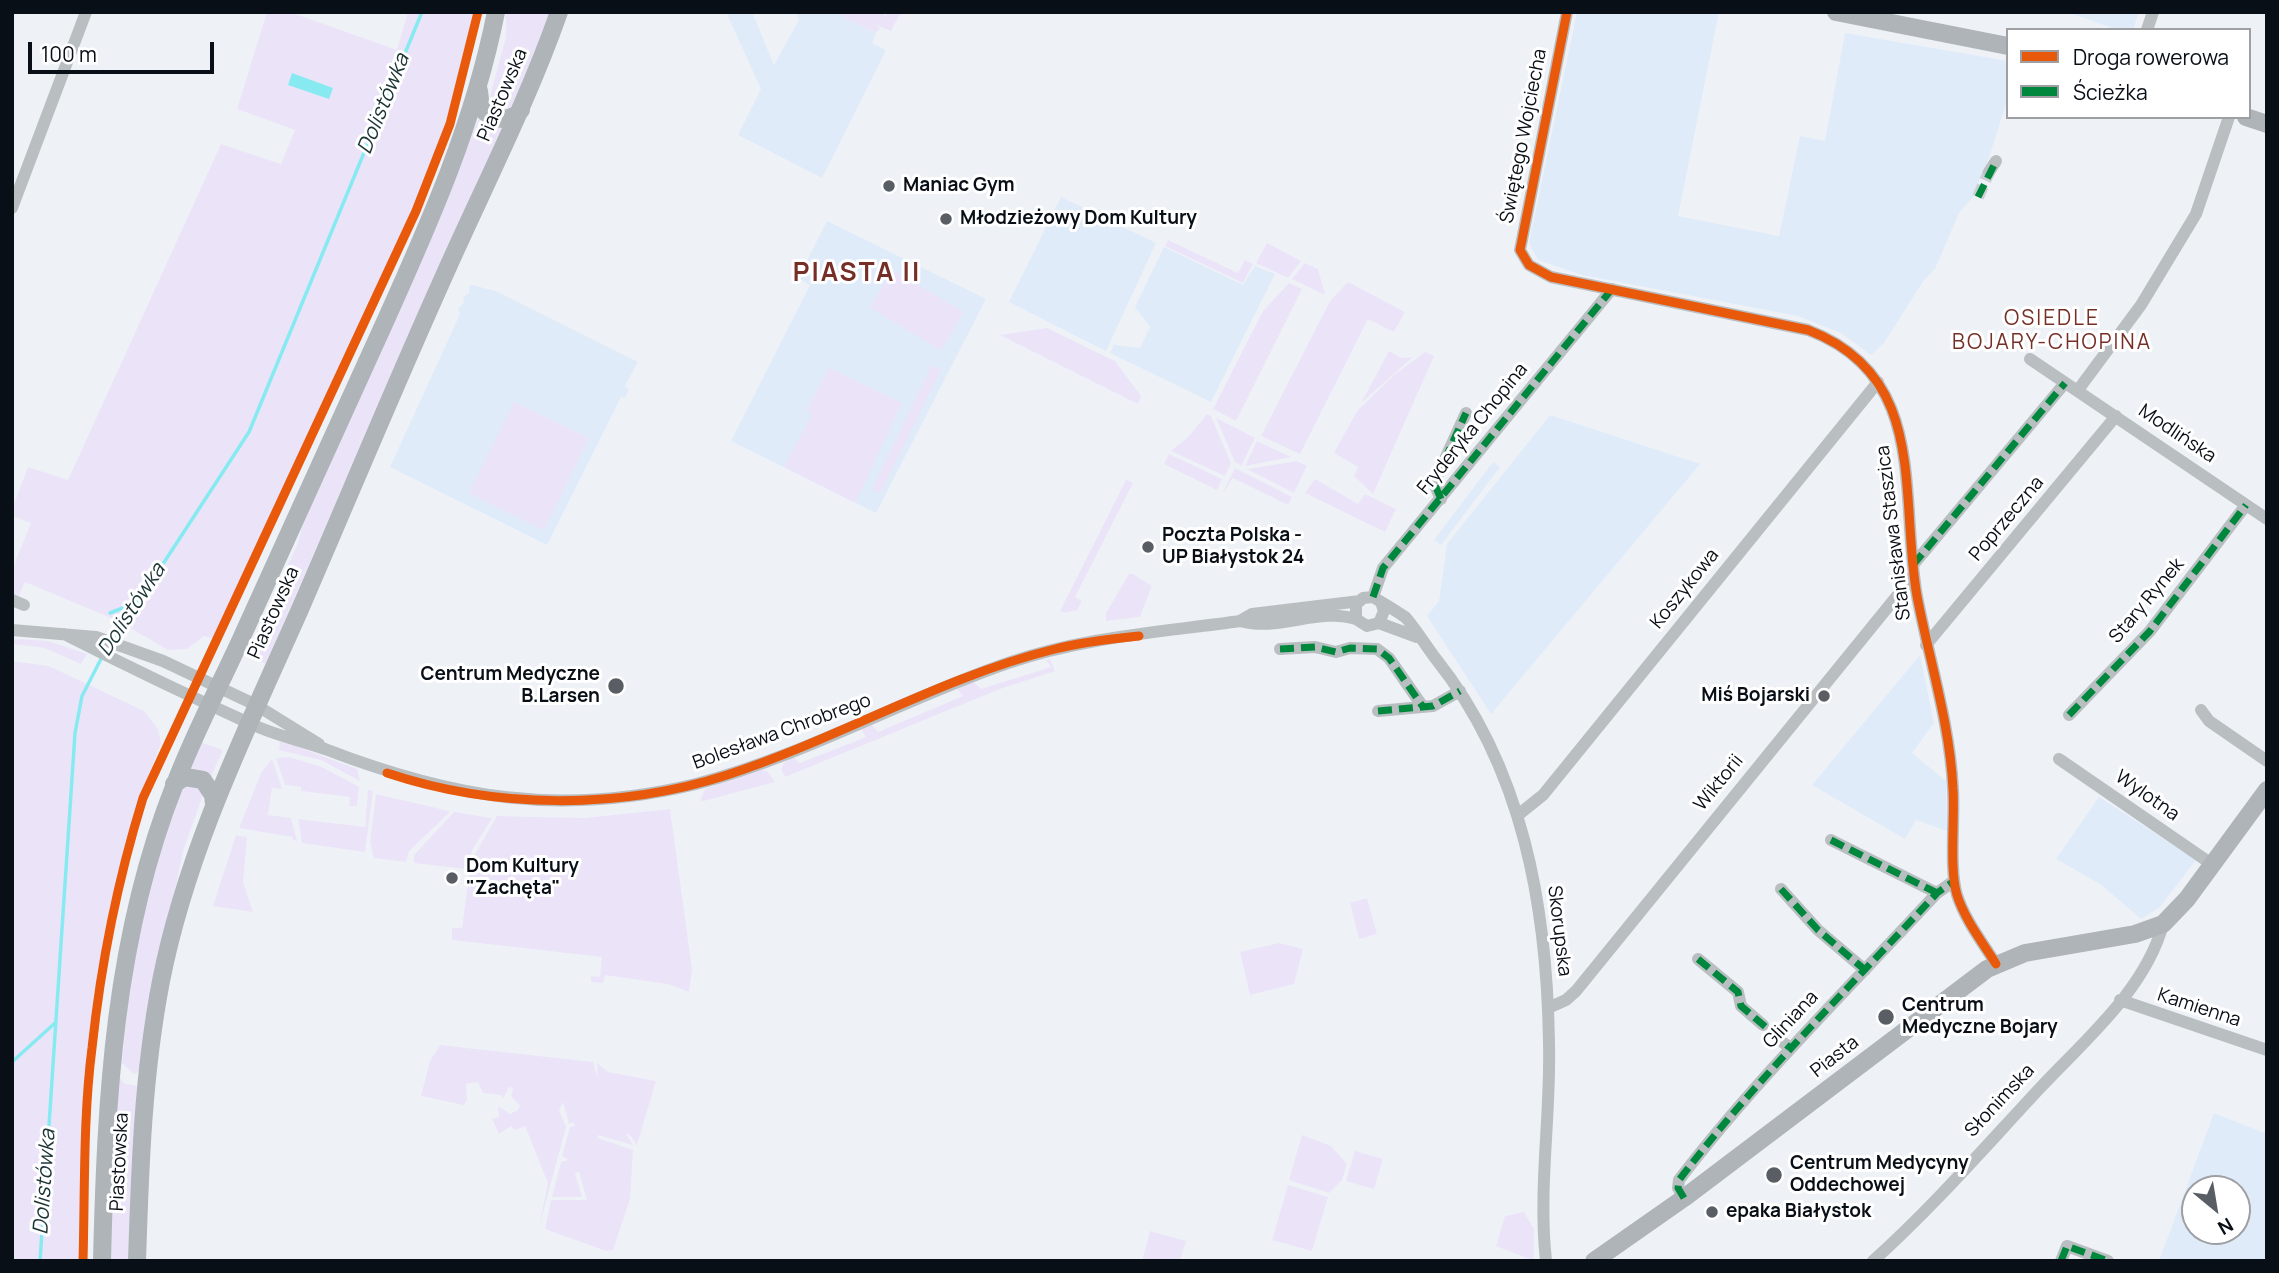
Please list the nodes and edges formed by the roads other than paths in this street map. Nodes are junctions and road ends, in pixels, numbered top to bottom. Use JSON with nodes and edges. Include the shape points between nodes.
{"nodes":[{"id":1,"x":86,"y":12,"type":"edge"},
{"id":2,"x":496,"y":12,"type":"edge"},
{"id":3,"x":559,"y":12,"type":"edge"},
{"id":4,"x":1567,"y":12,"type":"edge"},
{"id":5,"x":1836,"y":12,"type":"edge"},
{"id":6,"x":2006,"y":46,"type":"edge"},
{"id":7,"x":479,"y":91,"type":"junction"},
{"id":8,"x":521,"y":110,"type":"junction"},
{"id":9,"x":2228,"y":119,"type":"edge"},
{"id":10,"x":1996,"y":161,"type":"dead end"},
{"id":11,"x":1989,"y":172,"type":"tunnel mouth"},
{"id":12,"x":12,"y":208,"type":"edge"},
{"id":13,"x":1529,"y":265,"type":"joint"},
{"id":14,"x":1612,"y":289,"type":"junction"},
{"id":15,"x":2030,"y":359,"type":"dead end"},
{"id":16,"x":1878,"y":382,"type":"junction"},
{"id":17,"x":2064,"y":383,"type":"junction"},
{"id":18,"x":2078,"y":390,"type":"junction"},
{"id":19,"x":1466,"y":413,"type":"dead end"},
{"id":20,"x":2116,"y":416,"type":"junction"},
{"id":21,"x":1441,"y":499,"type":"junction"},
{"id":22,"x":2246,"y":505,"type":"junction"},
{"id":23,"x":2267,"y":519,"type":"edge"},
{"id":24,"x":1914,"y":570,"type":"junction"},
{"id":25,"x":1360,"y":601,"type":"junction"},
{"id":26,"x":1378,"y":601,"type":"junction"},
{"id":27,"x":1356,"y":619,"type":"junction"},
{"id":28,"x":1240,"y":621,"type":"junction"},
{"id":29,"x":1379,"y":622,"type":"junction"},
{"id":30,"x":13,"y":631,"type":"edge"},
{"id":31,"x":1417,"y":637,"type":"junction"},
{"id":32,"x":92,"y":642,"type":"junction"},
{"id":33,"x":1926,"y":645,"type":"junction"},
{"id":34,"x":1280,"y":649,"type":"dead end"},
{"id":35,"x":1460,"y":691,"type":"junction"},
{"id":36,"x":214,"y":696,"type":"junction"},
{"id":37,"x":256,"y":705,"type":"junction"},
{"id":38,"x":1423,"y":707,"type":"junction"},
{"id":39,"x":2201,"y":710,"type":"dead end"},
{"id":40,"x":1378,"y":711,"type":"dead end"},
{"id":41,"x":2069,"y":715,"type":"dead end"},
{"id":42,"x":248,"y":723,"type":"junction"},
{"id":43,"x":327,"y":750,"type":"junction"},
{"id":44,"x":2059,"y":759,"type":"dead end"},
{"id":45,"x":2267,"y":761,"type":"edge"},
{"id":46,"x":174,"y":785,"type":"junction"},
{"id":47,"x":2267,"y":790,"type":"edge"},
{"id":48,"x":214,"y":804,"type":"junction"},
{"id":49,"x":1518,"y":815,"type":"junction"},
{"id":50,"x":1831,"y":840,"type":"dead end"},
{"id":51,"x":2213,"y":865,"type":"junction"},
{"id":52,"x":1954,"y":881,"type":"junction"},
{"id":53,"x":1781,"y":889,"type":"dead end"},
{"id":54,"x":1937,"y":893,"type":"junction"},
{"id":55,"x":2163,"y":924,"type":"junction"},
{"id":56,"x":1699,"y":960,"type":"dead end"},
{"id":57,"x":1997,"y":964,"type":"junction"},
{"id":58,"x":1865,"y":970,"type":"junction"},
{"id":59,"x":2120,"y":1000,"type":"junction"},
{"id":60,"x":1548,"y":1008,"type":"junction"},
{"id":61,"x":1763,"y":1025,"type":"dead end"},
{"id":62,"x":1777,"y":1038,"type":"dead end"},
{"id":63,"x":1789,"y":1048,"type":"junction"},
{"id":64,"x":2267,"y":1050,"type":"edge"},
{"id":65,"x":1684,"y":1198,"type":"junction"},
{"id":66,"x":2094,"y":1258,"type":"edge"},
{"id":67,"x":102,"y":1261,"type":"edge"},
{"id":68,"x":137,"y":1261,"type":"edge"},
{"id":69,"x":1546,"y":1261,"type":"edge"},
{"id":70,"x":1594,"y":1261,"type":"edge"},
{"id":71,"x":1873,"y":1261,"type":"edge"},
{"id":72,"x":2061,"y":1261,"type":"edge"},
{"id":73,"x":2108,"y":1261,"type":"edge"}],
"edges":[{"from":1,"to":12,"type":"street"},
{"from":2,"to":7,"type":"main road","name":"Piastowska"},
{"from":3,"to":8,"type":"main road","name":"Piastowska"},
{"from":4,"to":13,"type":"street","name":"Świętego Wojciecha","via":[[1520,250]]},
{"from":5,"to":6,"type":"main road"},
{"from":7,"to":8,"type":"main road","via":[[481,108],[493,118],[509,118]]},
{"from":7,"to":36,"type":"main road","name":"Piastowska","via":[[434,213]]},
{"from":8,"to":37,"type":"main road","name":"Piastowska"},
{"from":9,"to":18,"type":"street","via":[[2196,214],[2141,305]]},
{"from":10,"to":11,"type":"street"},
{"from":13,"to":14,"type":"street","name":"Stanisława Staszica","via":[[1551,277]]},
{"from":14,"to":16,"type":"street","name":"Stanisława Staszica","via":[[1808,330],[1852,352]]},
{"from":14,"to":21,"type":"street","name":"Fryderyka Chopina"},
{"from":15,"to":17,"type":"street","name":"Modlińska"},
{"from":16,"to":24,"type":"street","name":"Stanisława Staszica","via":[[1893,410],[1908,474]]},
{"from":16,"to":49,"type":"street","name":"Koszykowa","via":[[1543,795]]},
{"from":17,"to":18,"type":"street","name":"Modlińska"},
{"from":17,"to":24,"type":"street"},
{"from":18,"to":20,"type":"street","name":"Modlińska"},
{"from":19,"to":21,"type":"street","via":[[1434,483]]},
{"from":20,"to":22,"type":"street","name":"Modlińska"},
{"from":20,"to":33,"type":"street","name":"Poprzeczna"},
{"from":21,"to":26,"type":"street","name":"Fryderyka Chopina","via":[[1382,568]]},
{"from":22,"to":23,"type":"street","name":"Modlińska"},
{"from":22,"to":41,"type":"street","name":"Stary Rynek","via":[[2150,631]]},
{"from":24,"to":33,"type":"street","name":"Stanisława Staszica"},
{"from":24,"to":60,"type":"street","name":"Wiktorii","via":[[1570,997]]},
{"from":25,"to":26,"type":"street"},
{"from":25,"to":27,"type":"street"},
{"from":25,"to":28,"type":"street","name":"Bolesława Chrobrego","via":[[1252,614]]},
{"from":26,"to":29,"type":"street","via":[[1383,617]]},
{"from":26,"to":31,"type":"street","name":"Skorupska","via":[[1405,617]]},
{"from":27,"to":28,"type":"street","name":"Bolesława Chrobrego","via":[[1329,617],[1253,625]]},
{"from":27,"to":29,"type":"street","via":[[1367,626]]},
{"from":28,"to":43,"type":"street","name":"Bolesława Chrobrego","via":[[1053,649],[999,666],[727,775],[620,797],[551,800],[463,792],[403,778]]},
{"from":29,"to":31,"type":"street","name":"Skorupska"},
{"from":30,"to":32,"type":"street","via":[[64,634]]},
{"from":31,"to":35,"type":"street","name":"Skorupska"},
{"from":32,"to":36,"type":"street","via":[[119,661]]},
{"from":32,"to":36,"type":"street","via":[[126,647]]},
{"from":33,"to":52,"type":"street","name":"Stanisława Staszica","via":[[1951,760]]},
{"from":34,"to":38,"type":"street","via":[[1377,649],[1389,658]]},
{"from":35,"to":38,"type":"street"},
{"from":35,"to":49,"type":"street","name":"Skorupska","via":[[1498,758]]},
{"from":36,"to":37,"type":"street","name":"Bolesława Chrobrego"},
{"from":36,"to":42,"type":"street","name":"Bolesława Chrobrego"},
{"from":36,"to":46,"type":"main road","name":"Piastowska"},
{"from":37,"to":42,"type":"main road","name":"Piastowska"},
{"from":37,"to":43,"type":"street","name":"Bolesława Chrobrego"},
{"from":38,"to":40,"type":"street"},
{"from":39,"to":45,"type":"street","via":[[2209,721]]},
{"from":42,"to":43,"type":"street","name":"Bolesława Chrobrego"},
{"from":42,"to":48,"type":"main road","name":"Piastowska"},
{"from":44,"to":51,"type":"street","name":"Wylotna"},
{"from":46,"to":48,"type":"main road","via":[[185,778],[203,780]]},
{"from":46,"to":67,"type":"main road","name":"Piastowska","via":[[143,882],[117,1006],[104,1150]]},
{"from":47,"to":51,"type":"main road","name":"Słonimska"},
{"from":48,"to":68,"type":"main road","name":"Piastowska","via":[[184,889],[161,980],[145,1090]]},
{"from":49,"to":60,"type":"street","name":"Skorupska","via":[[1533,877]]},
{"from":50,"to":54,"type":"street"},
{"from":51,"to":55,"type":"main road","name":"Słonimska"},
{"from":52,"to":54,"type":"street","name":"Gliniana"},
{"from":52,"to":57,"type":"street","name":"Stanisława Staszica","via":[[1967,916]]},
{"from":53,"to":58,"type":"street","via":[[1818,930]]},
{"from":54,"to":58,"type":"street","name":"Gliniana"},
{"from":55,"to":57,"type":"main road","name":"Piasta","via":[[2134,934],[2037,950]]},
{"from":55,"to":59,"type":"street","name":"Słonimska","via":[[2151,957]]},
{"from":56,"to":61,"type":"street","via":[[1738,992],[1741,1006]]},
{"from":57,"to":65,"type":"main road","name":"Piasta","via":[[1945,998]]},
{"from":58,"to":63,"type":"street","name":"Gliniana"},
{"from":59,"to":64,"type":"street","name":"Kamienna"},
{"from":59,"to":71,"type":"street","name":"Słonimska","via":[[1927,1211]]},
{"from":60,"to":69,"type":"street","name":"Skorupska","via":[[1543,1190]]},
{"from":62,"to":63,"type":"street"},
{"from":63,"to":65,"type":"street","name":"Gliniana","via":[[1679,1180]]},
{"from":65,"to":70,"type":"main road","name":"Piasta"},
{"from":66,"to":72,"type":"street","via":[[2067,1246]]},
{"from":66,"to":73,"type":"street"}]}
